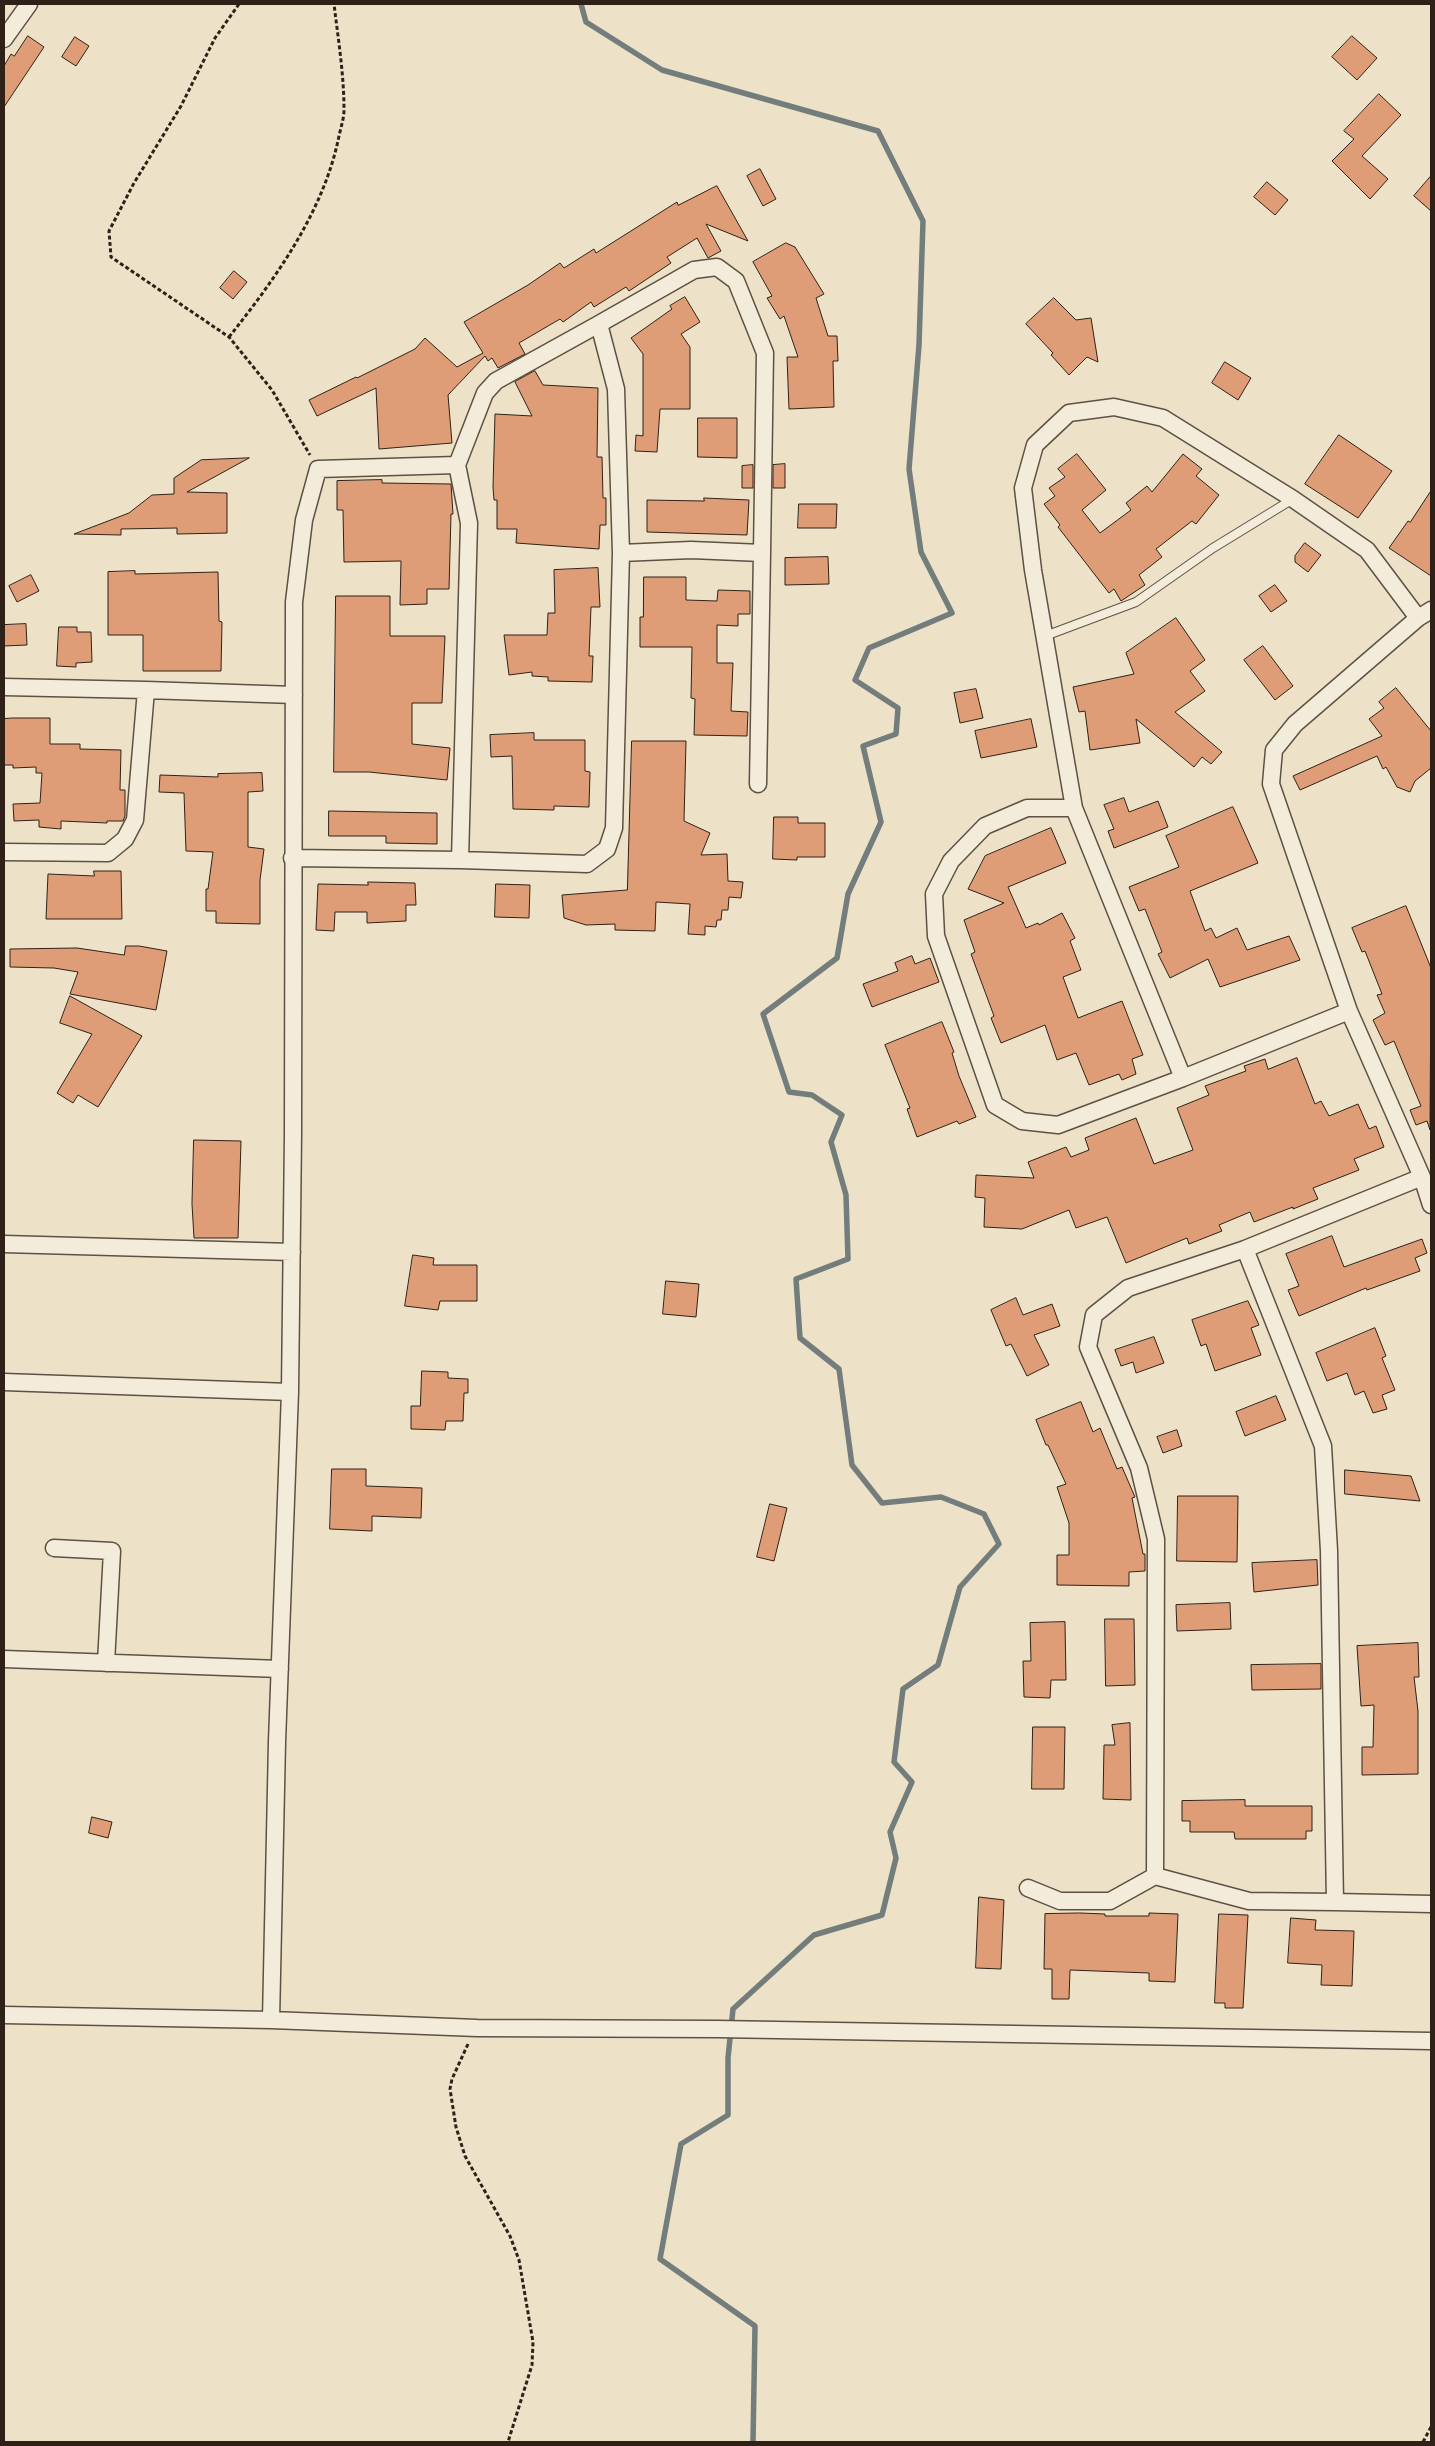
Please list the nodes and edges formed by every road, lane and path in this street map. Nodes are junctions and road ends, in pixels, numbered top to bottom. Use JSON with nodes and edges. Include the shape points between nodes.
{"nodes":[{"id":1,"x":29,"y":4,"type":"edge"},
{"id":2,"x":239,"y":4,"type":"edge"},
{"id":3,"x":334,"y":4,"type":"edge"},
{"id":4,"x":4,"y":39,"type":"edge"},
{"id":5,"x":599,"y":324,"type":"junction"},
{"id":6,"x":229,"y":337,"type":"junction"},
{"id":7,"x":457,"y":465,"type":"junction"},
{"id":8,"x":318,"y":469,"type":"junction"},
{"id":9,"x":1293,"y":499,"type":"junction"},
{"id":10,"x":621,"y":553,"type":"junction"},
{"id":11,"x":762,"y":553,"type":"junction"},
{"id":12,"x":1425,"y":614,"type":"edge"},
{"id":13,"x":1044,"y":636,"type":"junction"},
{"id":14,"x":4,"y":687,"type":"edge"},
{"id":15,"x":146,"y":690,"type":"junction"},
{"id":16,"x":294,"y":695,"type":"junction"},
{"id":17,"x":758,"y":784,"type":"dead end"},
{"id":18,"x":1074,"y":808,"type":"junction"},
{"id":19,"x":4,"y":852,"type":"edge"},
{"id":20,"x":292,"y":858,"type":"junction"},
{"id":21,"x":460,"y":860,"type":"junction"},
{"id":22,"x":1349,"y":1011,"type":"junction"},
{"id":23,"x":1183,"y":1078,"type":"junction"},
{"id":24,"x":1422,"y":1177,"type":"junction"},
{"id":25,"x":1431,"y":1204,"type":"edge"},
{"id":26,"x":4,"y":1244,"type":"edge"},
{"id":27,"x":1245,"y":1250,"type":"junction"},
{"id":28,"x":292,"y":1252,"type":"junction"},
{"id":29,"x":4,"y":1382,"type":"edge"},
{"id":30,"x":290,"y":1392,"type":"junction"},
{"id":31,"x":54,"y":1548,"type":"dead end"},
{"id":32,"x":4,"y":1659,"type":"edge"},
{"id":33,"x":106,"y":1663,"type":"junction"},
{"id":34,"x":280,"y":1669,"type":"junction"},
{"id":35,"x":1155,"y":1876,"type":"junction"},
{"id":36,"x":1028,"y":1888,"type":"dead end"},
{"id":37,"x":1335,"y":1902,"type":"junction"},
{"id":38,"x":1431,"y":1904,"type":"edge"},
{"id":39,"x":4,"y":2015,"type":"edge"},
{"id":40,"x":271,"y":2020,"type":"junction"},
{"id":41,"x":477,"y":2028,"type":"junction"},
{"id":42,"x":1431,"y":2041,"type":"edge"},
{"id":43,"x":1431,"y":2426,"type":"edge"},
{"id":44,"x":508,"y":2442,"type":"edge"},
{"id":45,"x":1422,"y":2442,"type":"edge"}],
"edges":[{"from":1,"to":4,"type":"street"},
{"from":2,"to":6,"type":"path","via":[[215,38],[181,106],[109,231],[111,257]]},
{"from":3,"to":6,"type":"path","via":[[344,111],[335,154],[317,203],[289,253]]},
{"from":5,"to":7,"type":"street","via":[[496,381],[478,408]]},
{"from":5,"to":10,"type":"street","via":[[616,389]]},
{"from":5,"to":11,"type":"street","via":[[694,270],[717,268],[736,281],[765,353]]},
{"from":6,"to":8,"type":"path","via":[[272,390]]},
{"from":7,"to":8,"type":"street"},
{"from":7,"to":21,"type":"street","via":[[469,523]]},
{"from":8,"to":16,"type":"street","via":[[304,520],[294,602]]},
{"from":9,"to":12,"type":"street","via":[[1367,550]]},
{"from":9,"to":13,"type":"lane","via":[[1213,548],[1136,602]]},
{"from":9,"to":13,"type":"street","via":[[1163,418],[1114,407],[1069,413],[1035,445],[1023,488]]},
{"from":10,"to":11,"type":"street","via":[[691,550]]},
{"from":10,"to":21,"type":"street","via":[[614,828],[607,849],[587,864]]},
{"from":11,"to":17,"type":"street"},
{"from":12,"to":22,"type":"street","via":[[1295,724],[1274,750],[1271,784]]},
{"from":13,"to":18,"type":"street"},
{"from":14,"to":15,"type":"street"},
{"from":15,"to":16,"type":"street"},
{"from":15,"to":19,"type":"street","via":[[134,820],[125,839],[108,853]]},
{"from":16,"to":20,"type":"street"},
{"from":18,"to":23,"type":"street"},
{"from":18,"to":23,"type":"street","via":[[1027,808],[985,826],[951,861],[934,894],[936,936],[996,1105],[1022,1121],[1058,1124]]},
{"from":20,"to":21,"type":"street"},
{"from":20,"to":28,"type":"street"},
{"from":22,"to":23,"type":"street"},
{"from":22,"to":24,"type":"street"},
{"from":24,"to":25,"type":"street"},
{"from":24,"to":27,"type":"street"},
{"from":26,"to":28,"type":"street"},
{"from":27,"to":35,"type":"street","via":[[1128,1288],[1094,1315],[1088,1347],[1139,1468],[1156,1539]]},
{"from":27,"to":37,"type":"street","via":[[1323,1446],[1329,1560]]},
{"from":28,"to":30,"type":"street"},
{"from":29,"to":30,"type":"street"},
{"from":30,"to":34,"type":"street"},
{"from":31,"to":33,"type":"street","via":[[112,1551]]},
{"from":32,"to":33,"type":"street"},
{"from":33,"to":34,"type":"street"},
{"from":34,"to":40,"type":"street"},
{"from":35,"to":36,"type":"street","via":[[1110,1901],[1060,1901]]},
{"from":35,"to":37,"type":"street","via":[[1249,1901]]},
{"from":37,"to":38,"type":"street"},
{"from":39,"to":40,"type":"street"},
{"from":40,"to":41,"type":"street"},
{"from":41,"to":42,"type":"street"},
{"from":41,"to":44,"type":"path","via":[[452,2079],[450,2089],[456,2127],[472,2170],[516,2252],[533,2342],[532,2365]]},
{"from":43,"to":45,"type":"path"}]}
